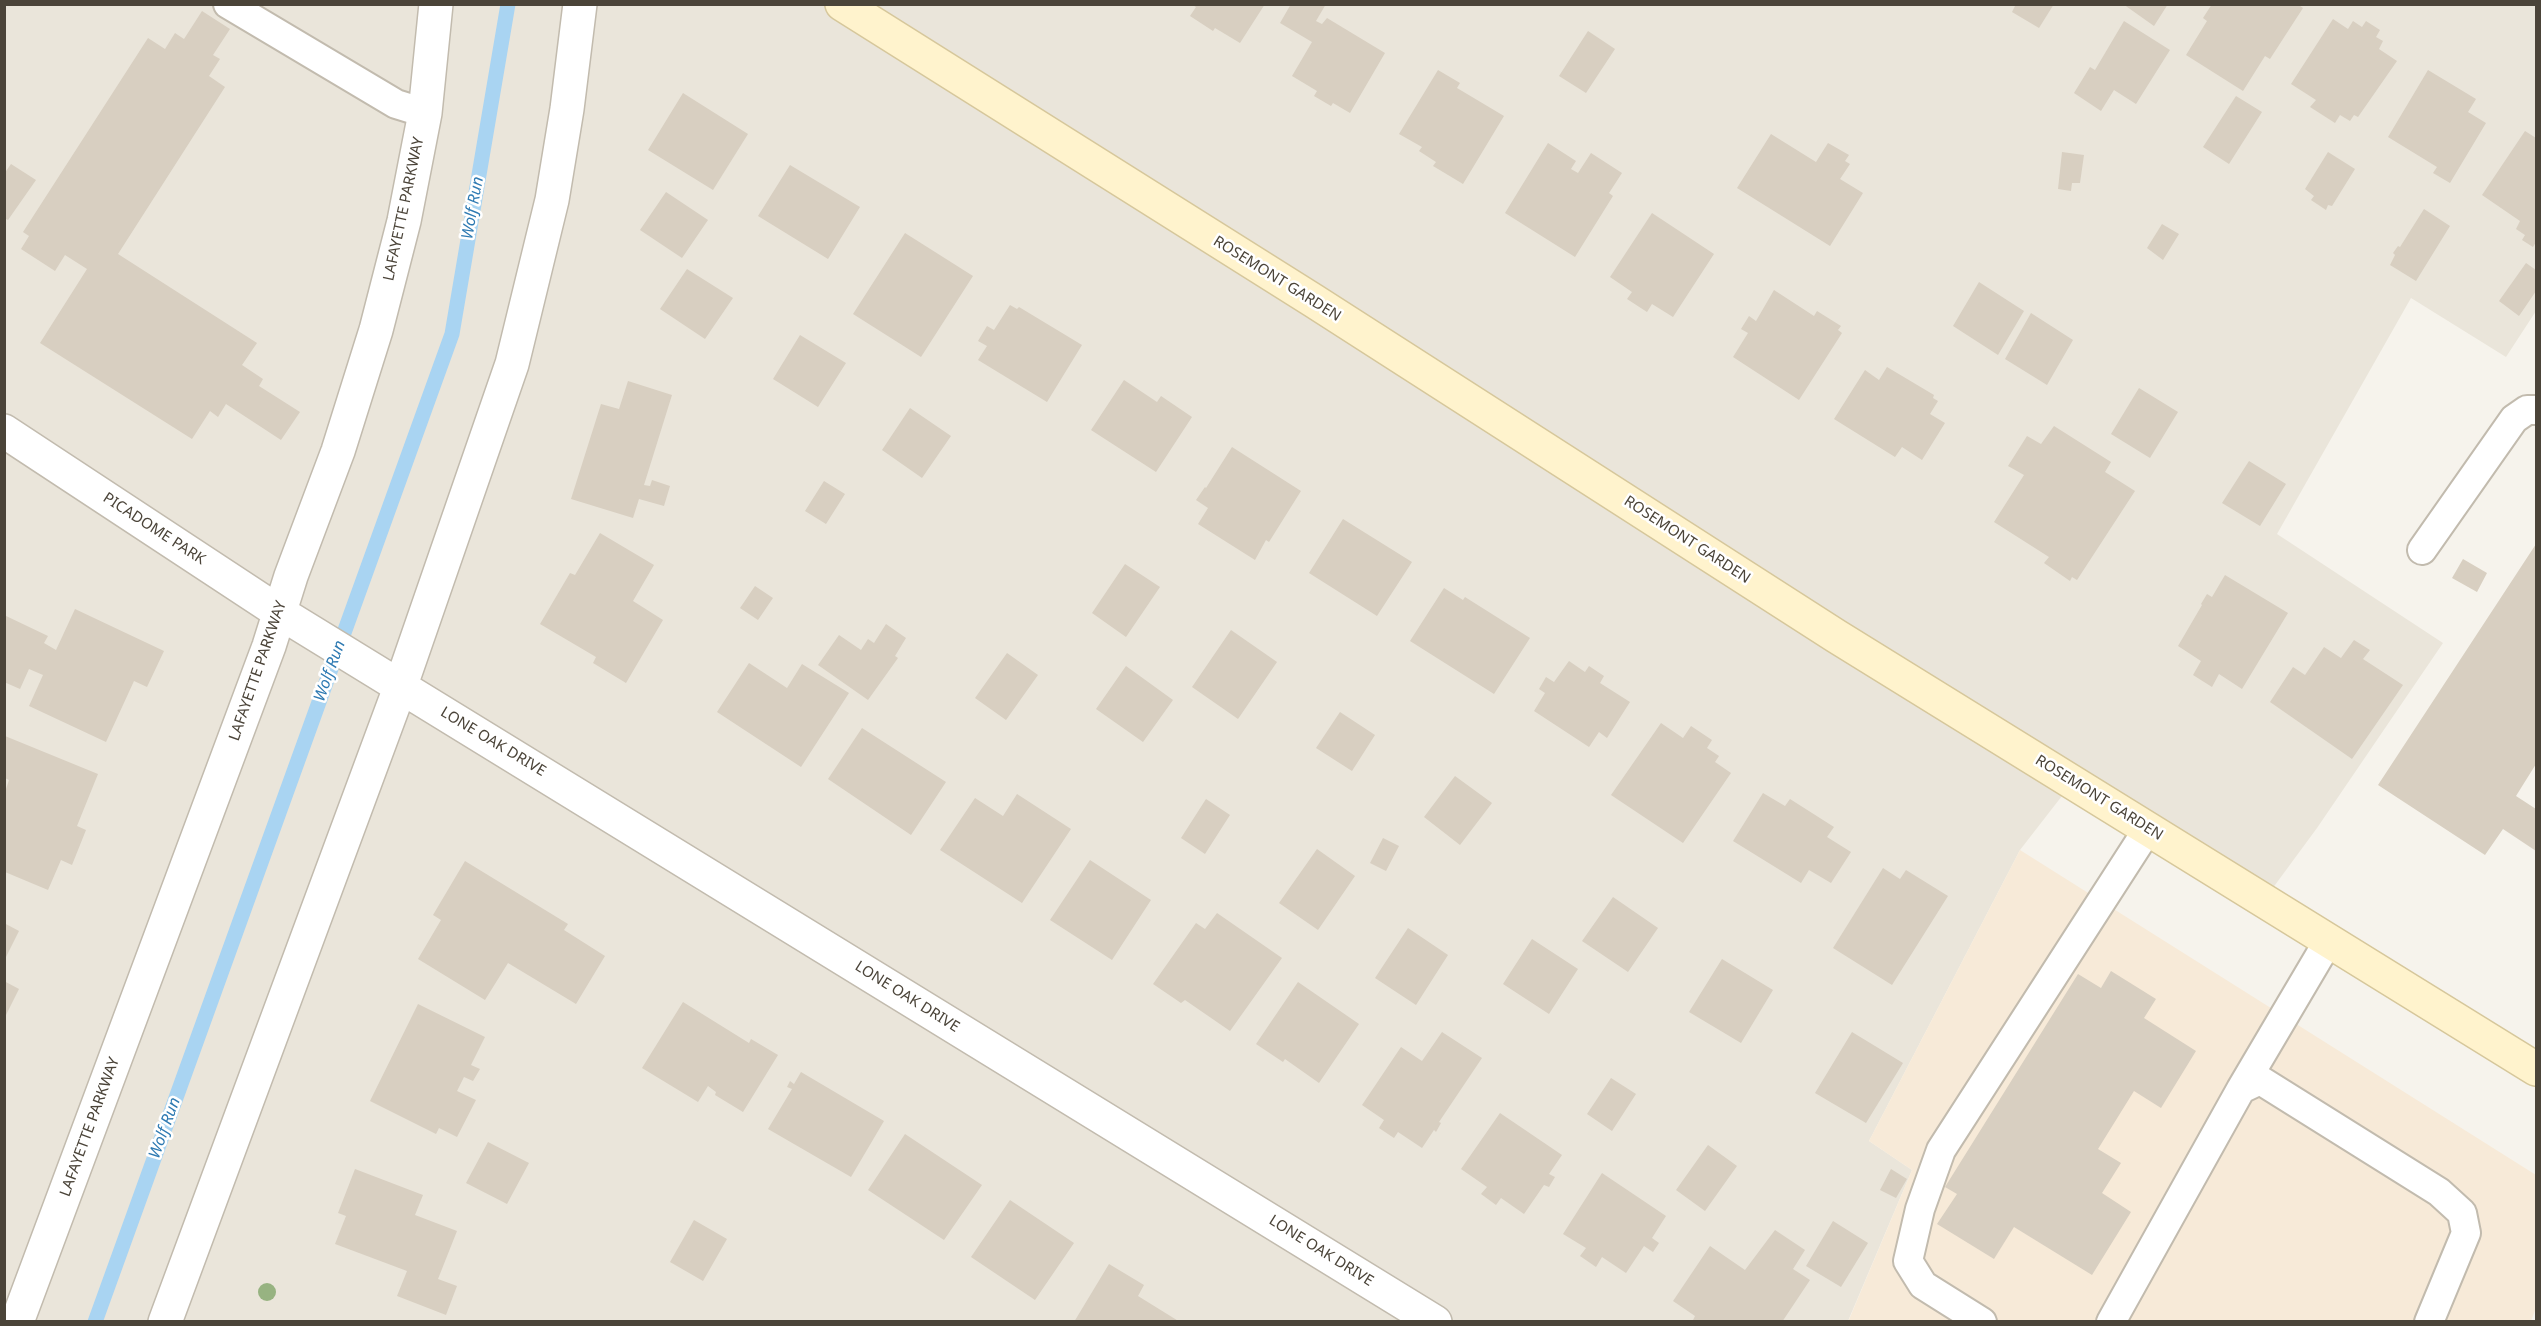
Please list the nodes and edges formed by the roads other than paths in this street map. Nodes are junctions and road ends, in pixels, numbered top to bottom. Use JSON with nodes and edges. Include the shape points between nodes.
{"nodes":[{"id":1,"x":228,"y":4,"type":"edge"},
{"id":2,"x":436,"y":4,"type":"edge"},
{"id":3,"x":580,"y":4,"type":"edge"},
{"id":4,"x":842,"y":4,"type":"edge"},
{"id":5,"x":425,"y":113,"type":"junction"},
{"id":6,"x":2536,"y":410,"type":"edge"},
{"id":7,"x":4,"y":431,"type":"edge"},
{"id":8,"x":2422,"y":550,"type":"dead end"},
{"id":9,"x":292,"y":619,"type":"junction"},
{"id":10,"x":390,"y":679,"type":"junction"},
{"id":11,"x":2148,"y":829,"type":"junction"},
{"id":12,"x":2328,"y":940,"type":"junction"},
{"id":13,"x":2536,"y":1069,"type":"edge"},
{"id":14,"x":2241,"y":1089,"type":"junction"},
{"id":15,"x":17,"y":1322,"type":"edge"},
{"id":16,"x":165,"y":1322,"type":"edge"},
{"id":17,"x":1435,"y":1322,"type":"edge"},
{"id":18,"x":1982,"y":1322,"type":"edge"},
{"id":19,"x":2111,"y":1322,"type":"edge"},
{"id":20,"x":2429,"y":1322,"type":"edge"}],
"edges":[{"from":1,"to":5,"type":"lane","via":[[396,104]]},
{"from":2,"to":5,"type":"street","name":"LAFAYETTE PARKWAY"},
{"from":3,"to":10,"type":"street","via":[[552,200],[512,364]]},
{"from":4,"to":11,"type":"main road","name":"ROSEMONT GARDEN","via":[[1836,636]]},
{"from":5,"to":9,"type":"street","name":"LAFAYETTE PARKWAY","via":[[404,221],[376,330]]},
{"from":6,"to":8,"type":"lane","via":[[2527,410],[2514,420]]},
{"from":7,"to":9,"type":"street","name":"PICADOME PARK"},
{"from":9,"to":10,"type":"street","name":"PICADOME PARK"},
{"from":9,"to":15,"type":"street","name":"LAFAYETTE PARKWAY","via":[[269,646]]},
{"from":10,"to":16,"type":"street"},
{"from":10,"to":17,"type":"street","name":"LONE OAK DRIVE"},
{"from":11,"to":12,"type":"main road","name":"ROSEMONT GARDEN"},
{"from":11,"to":18,"type":"lane","via":[[1941,1150],[1920,1209],[1908,1261],[1923,1285]]},
{"from":12,"to":13,"type":"main road","name":"ROSEMONT GARDEN"},
{"from":12,"to":14,"type":"lane"},
{"from":14,"to":19,"type":"lane"},
{"from":14,"to":20,"type":"lane","via":[[2260,1080],[2439,1192],[2462,1213],[2466,1233]]}]}
